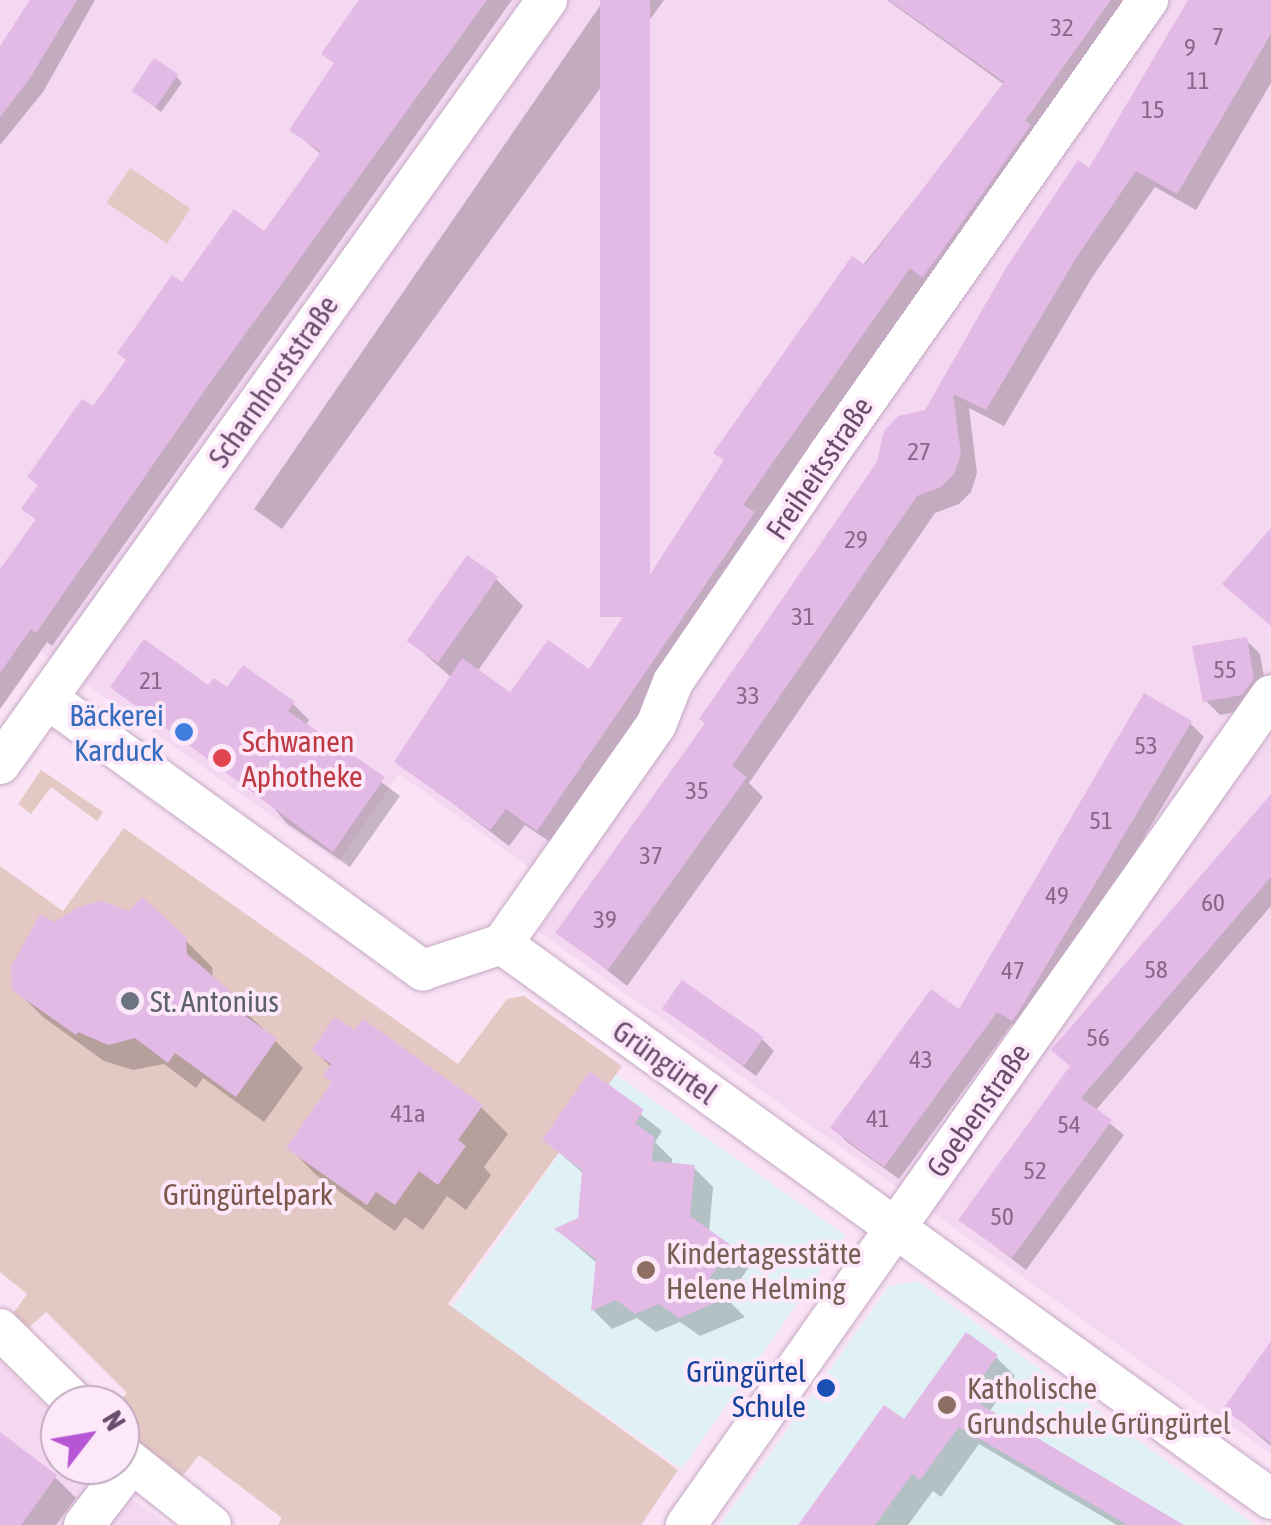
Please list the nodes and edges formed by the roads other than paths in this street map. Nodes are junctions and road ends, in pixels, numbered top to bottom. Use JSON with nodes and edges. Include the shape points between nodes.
{"nodes":[{"id":1,"x":547,"y":0,"type":"edge"},
{"id":2,"x":1148,"y":0,"type":"edge"},
{"id":3,"x":1271,"y":695,"type":"edge"},
{"id":4,"x":48,"y":699,"type":"junction"},
{"id":5,"x":0,"y":764,"type":"edge"},
{"id":6,"x":502,"y":944,"type":"junction"},
{"id":7,"x":895,"y":1226,"type":"junction"},
{"id":8,"x":0,"y":1329,"type":"edge"},
{"id":9,"x":57,"y":1385,"type":"edge"},
{"id":10,"x":140,"y":1471,"type":"edge"},
{"id":11,"x":109,"y":1485,"type":"edge"},
{"id":12,"x":1271,"y":1499,"type":"edge"},
{"id":13,"x":84,"y":1525,"type":"edge"},
{"id":14,"x":211,"y":1525,"type":"edge"},
{"id":15,"x":686,"y":1525,"type":"edge"}],
"edges":[{"from":1,"to":4,"type":"street","name":"Scharnhorststraße"},
{"from":2,"to":6,"type":"street","name":"Freiheitsstraße","via":[[837,441],[674,682],[656,725]]},
{"from":3,"to":7,"type":"street","name":"Goebenstraße"},
{"from":4,"to":5,"type":"street","name":"Scharnhorststraße"},
{"from":4,"to":6,"type":"street","via":[[422,970]]},
{"from":6,"to":7,"type":"street","name":"Grüngürtel"},
{"from":7,"to":12,"type":"street","name":"Grüngürtel"},
{"from":7,"to":15,"type":"street","name":"Goebenstraße"},
{"from":8,"to":9,"type":"street"},
{"from":10,"to":14,"type":"street"},
{"from":11,"to":13,"type":"street"}]}
